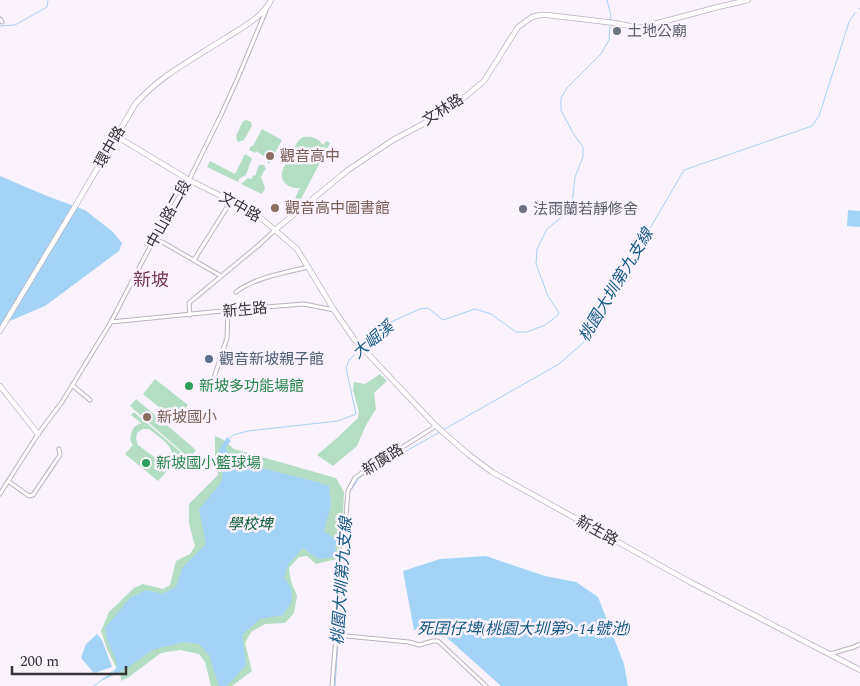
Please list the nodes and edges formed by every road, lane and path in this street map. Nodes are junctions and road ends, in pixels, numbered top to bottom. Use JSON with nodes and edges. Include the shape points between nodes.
{"nodes":[{"id":1,"x":271,"y":0,"type":"edge"},
{"id":2,"x":748,"y":0,"type":"edge"},
{"id":3,"x":267,"y":8,"type":"junction"},
{"id":4,"x":116,"y":136,"type":"junction"},
{"id":5,"x":188,"y":180,"type":"junction"},
{"id":6,"x":231,"y":201,"type":"junction"},
{"id":7,"x":275,"y":230,"type":"junction"},
{"id":8,"x":154,"y":239,"type":"junction"},
{"id":9,"x":194,"y":260,"type":"junction"},
{"id":10,"x":308,"y":267,"type":"junction"},
{"id":11,"x":221,"y":276,"type":"junction"},
{"id":12,"x":236,"y":292,"type":"dead end"},
{"id":13,"x":334,"y":310,"type":"junction"},
{"id":14,"x":228,"y":311,"type":"junction"},
{"id":15,"x":190,"y":315,"type":"junction"},
{"id":16,"x":111,"y":322,"type":"junction"},
{"id":17,"x":0,"y":331,"type":"edge"},
{"id":18,"x":0,"y":386,"type":"edge"},
{"id":19,"x":72,"y":386,"type":"junction"},
{"id":20,"x":211,"y":387,"type":"dead end"},
{"id":21,"x":90,"y":400,"type":"dead end"},
{"id":22,"x":436,"y":426,"type":"junction"},
{"id":23,"x":38,"y":434,"type":"junction"},
{"id":24,"x":59,"y":449,"type":"dead end"},
{"id":25,"x":8,"y":481,"type":"junction"},
{"id":26,"x":0,"y":494,"type":"edge"},
{"id":27,"x":336,"y":635,"type":"junction"},
{"id":28,"x":860,"y":644,"type":"edge"},
{"id":29,"x":829,"y":654,"type":"junction"},
{"id":30,"x":860,"y":670,"type":"edge"},
{"id":31,"x":332,"y":686,"type":"edge"},
{"id":32,"x":486,"y":686,"type":"edge"}],
"edges":[{"from":1,"to":3,"type":"street","name":"中山路二段"},
{"from":2,"to":7,"type":"street","name":"文林路","via":[[639,28],[540,15],[532,17],[518,27],[484,80],[472,91],[449,110],[393,140],[348,170]]},
{"from":3,"to":4,"type":"street","name":"環中路","via":[[147,90]]},
{"from":3,"to":5,"type":"street","name":"中山路二段","via":[[238,80]]},
{"from":4,"to":5,"type":"street","name":"文中路"},
{"from":4,"to":17,"type":"street","name":"環中路"},
{"from":5,"to":6,"type":"street","name":"文中路"},
{"from":5,"to":8,"type":"street","name":"中山路二段"},
{"from":6,"to":7,"type":"street","name":"文中路"},
{"from":6,"to":9,"type":"street"},
{"from":7,"to":10,"type":"street","name":"文中路","via":[[297,249]]},
{"from":7,"to":11,"type":"street"},
{"from":8,"to":9,"type":"street"},
{"from":8,"to":16,"type":"street","name":"中山路二段"},
{"from":9,"to":11,"type":"street"},
{"from":10,"to":12,"type":"street","via":[[261,280]]},
{"from":10,"to":13,"type":"street","name":"文中路"},
{"from":11,"to":15,"type":"street","via":[[189,303]]},
{"from":13,"to":14,"type":"street","name":"新生路","via":[[304,304]]},
{"from":13,"to":22,"type":"street","name":"新生路","via":[[354,339]]},
{"from":14,"to":15,"type":"street","name":"新生路"},
{"from":14,"to":20,"type":"street","via":[[227,338]]},
{"from":15,"to":16,"type":"street","name":"新生路"},
{"from":16,"to":19,"type":"street","name":"中山路二段"},
{"from":18,"to":23,"type":"street"},
{"from":19,"to":21,"type":"street"},
{"from":19,"to":23,"type":"street","name":"中山路二段"},
{"from":22,"to":27,"type":"street","name":"新廣路","via":[[363,472],[355,478],[348,491]]},
{"from":22,"to":29,"type":"street","name":"新生路","via":[[469,455],[511,484]]},
{"from":23,"to":25,"type":"street","name":"中山路二段"},
{"from":24,"to":25,"type":"street","via":[[60,455],[33,495],[29,496]]},
{"from":25,"to":26,"type":"street","name":"中山路二段"},
{"from":27,"to":31,"type":"street","name":"新廣路"},
{"from":27,"to":32,"type":"street","via":[[419,645],[438,641]]},
{"from":28,"to":29,"type":"street"},
{"from":29,"to":30,"type":"street","name":"新生路"}]}
